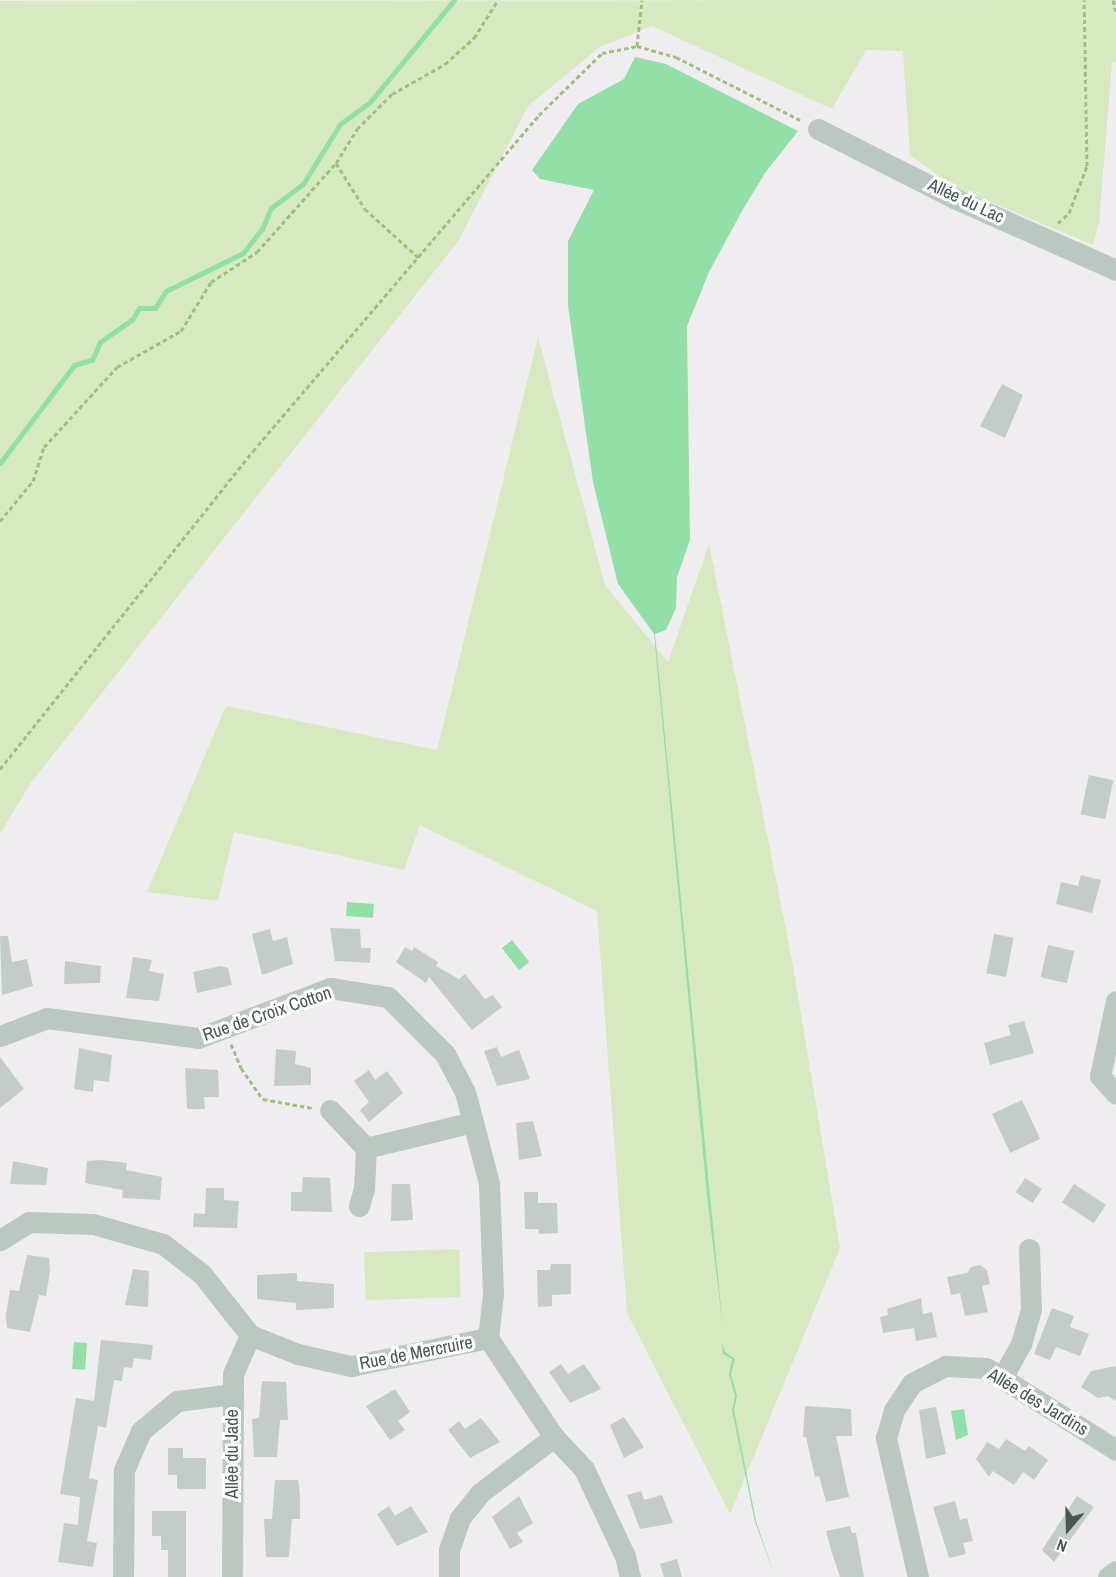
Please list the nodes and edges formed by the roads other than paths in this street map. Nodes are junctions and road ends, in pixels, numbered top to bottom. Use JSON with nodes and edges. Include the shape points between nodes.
{"nodes":[{"id":1,"x":818,"y":129,"type":"road end"},
{"id":2,"x":1116,"y":270,"type":"edge"},
{"id":3,"x":1116,"y":1001,"type":"edge"},
{"id":4,"x":0,"y":1036,"type":"edge"},
{"id":5,"x":1116,"y":1094,"type":"edge"},
{"id":6,"x":330,"y":1110,"type":"road end"},
{"id":7,"x":473,"y":1122,"type":"junction"},
{"id":8,"x":366,"y":1148,"type":"junction"},
{"id":9,"x":359,"y":1206,"type":"dead end"},
{"id":10,"x":0,"y":1240,"type":"edge"},
{"id":11,"x":1029,"y":1249,"type":"dead end"},
{"id":12,"x":250,"y":1335,"type":"junction"},
{"id":13,"x":488,"y":1338,"type":"junction"},
{"id":14,"x":1002,"y":1377,"type":"junction"},
{"id":15,"x":233,"y":1394,"type":"junction"},
{"id":16,"x":554,"y":1437,"type":"junction"},
{"id":17,"x":1116,"y":1450,"type":"edge"},
{"id":18,"x":1116,"y":1572,"type":"edge"},
{"id":19,"x":123,"y":1577,"type":"edge"},
{"id":20,"x":232,"y":1577,"type":"edge"},
{"id":21,"x":449,"y":1577,"type":"edge"},
{"id":22,"x":630,"y":1577,"type":"edge"},
{"id":23,"x":918,"y":1577,"type":"edge"},
{"id":24,"x":1108,"y":1577,"type":"edge"}],
"edges":[{"from":1,"to":2,"type":"street","name":"Allée du Lac","via":[[956,199]]},
{"from":3,"to":5,"type":"street","via":[[1100,1076]]},
{"from":4,"to":7,"type":"street","name":"Rue de Croix Cotton","via":[[47,1018],[198,1038],[330,988],[388,997],[445,1054],[465,1092]]},
{"from":6,"to":8,"type":"street"},
{"from":7,"to":8,"type":"street"},
{"from":7,"to":13,"type":"street","name":"Rue de Croix Cotton","via":[[489,1183],[492,1294]]},
{"from":8,"to":9,"type":"street"},
{"from":10,"to":12,"type":"street","via":[[29,1222],[93,1224],[163,1244],[202,1274]]},
{"from":11,"to":14,"type":"street","via":[[1031,1309],[1021,1344]]},
{"from":12,"to":13,"type":"street","name":"Rue de Mercruire","via":[[298,1354],[351,1366]]},
{"from":12,"to":15,"type":"street","name":"Allée du Jade","via":[[233,1374]]},
{"from":13,"to":16,"type":"street"},
{"from":14,"to":17,"type":"street","name":"Allée des Jardins"},
{"from":14,"to":23,"type":"street","name":"Allée des Jardins","via":[[986,1368],[946,1366],[912,1383],[894,1410],[886,1438],[889,1461]]},
{"from":15,"to":19,"type":"street","via":[[177,1401],[141,1431],[124,1470]]},
{"from":15,"to":20,"type":"street","name":"Allée du Jade"},
{"from":16,"to":21,"type":"street","via":[[480,1492],[460,1518],[449,1550]]},
{"from":16,"to":22,"type":"street","via":[[584,1469],[625,1556]]},
{"from":18,"to":24,"type":"street"}]}
